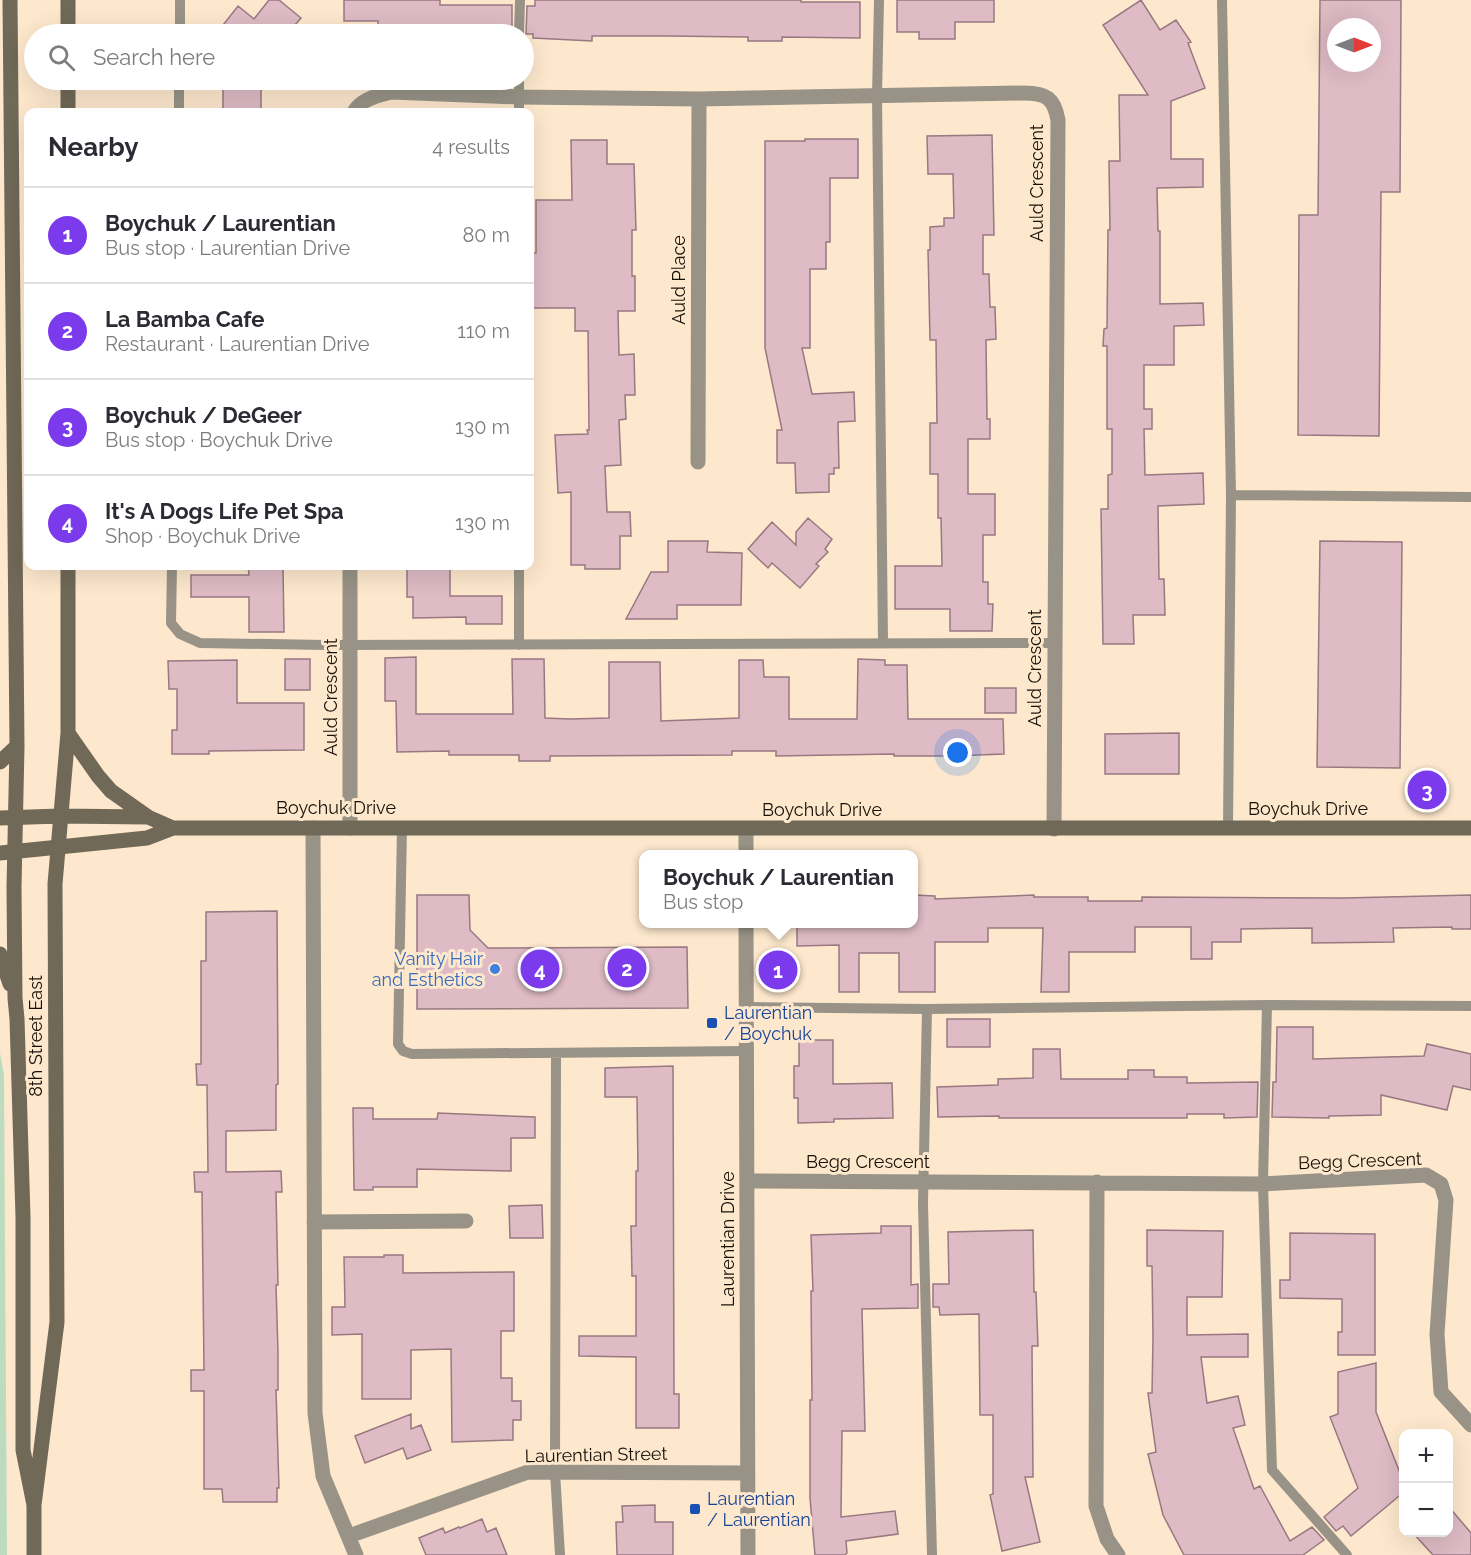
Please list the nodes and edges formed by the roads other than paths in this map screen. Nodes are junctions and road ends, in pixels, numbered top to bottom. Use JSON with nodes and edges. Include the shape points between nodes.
{"nodes":[{"id":1,"x":10,"y":0,"type":"edge"},
{"id":2,"x":68,"y":0,"type":"edge"},
{"id":3,"x":180,"y":0,"type":"edge"},
{"id":4,"x":520,"y":0,"type":"edge"},
{"id":5,"x":879,"y":0,"type":"edge"},
{"id":6,"x":1222,"y":0,"type":"edge"},
{"id":7,"x":68,"y":24,"type":"edge"},
{"id":8,"x":180,"y":24,"type":"edge"},
{"id":9,"x":519,"y":24,"type":"edge"},
{"id":10,"x":68,"y":90,"type":"edge"},
{"id":11,"x":179,"y":90,"type":"edge"},
{"id":12,"x":878,"y":96,"type":"junction"},
{"id":13,"x":699,"y":99,"type":"junction"},
{"id":14,"x":519,"y":105,"type":"edge"},
{"id":15,"x":68,"y":108,"type":"edge"},
{"id":16,"x":179,"y":108,"type":"edge"},
{"id":17,"x":356,"y":108,"type":"edge"},
{"id":18,"x":698,"y":462,"type":"dead end"},
{"id":19,"x":1231,"y":495,"type":"junction"},
{"id":20,"x":1471,"y":497,"type":"edge"},
{"id":21,"x":68,"y":570,"type":"edge"},
{"id":22,"x":172,"y":570,"type":"edge"},
{"id":23,"x":350,"y":570,"type":"edge"},
{"id":24,"x":519,"y":570,"type":"edge"},
{"id":25,"x":883,"y":642,"type":"junction"},
{"id":26,"x":1055,"y":643,"type":"junction"},
{"id":27,"x":351,"y":645,"type":"junction"},
{"id":28,"x":519,"y":645,"type":"junction"},
{"id":29,"x":68,"y":733,"type":"junction"},
{"id":30,"x":17,"y":746,"type":"junction"},
{"id":31,"x":0,"y":762,"type":"edge"},
{"id":32,"x":60,"y":816,"type":"junction"},
{"id":33,"x":148,"y":817,"type":"junction"},
{"id":34,"x":0,"y":818,"type":"edge"},
{"id":35,"x":16,"y":818,"type":"junction"},
{"id":36,"x":402,"y":827,"type":"junction"},
{"id":37,"x":173,"y":828,"type":"junction"},
{"id":38,"x":313,"y":828,"type":"junction"},
{"id":39,"x":350,"y":828,"type":"junction"},
{"id":40,"x":1228,"y":828,"type":"junction"},
{"id":41,"x":1471,"y":828,"type":"edge"},
{"id":42,"x":1054,"y":829,"type":"junction"},
{"id":43,"x":746,"y":830,"type":"junction"},
{"id":44,"x":57,"y":847,"type":"junction"},
{"id":45,"x":746,"y":850,"type":"edge"},
{"id":46,"x":7,"y":852,"type":"edge"},
{"id":47,"x":746,"y":928,"type":"edge"},
{"id":48,"x":0,"y":954,"type":"edge"},
{"id":49,"x":15,"y":998,"type":"junction"},
{"id":50,"x":1267,"y":1005,"type":"junction"},
{"id":51,"x":1471,"y":1006,"type":"edge"},
{"id":52,"x":747,"y":1007,"type":"junction"},
{"id":53,"x":927,"y":1009,"type":"junction"},
{"id":54,"x":747,"y":1051,"type":"junction"},
{"id":55,"x":556,"y":1053,"type":"junction"},
{"id":56,"x":748,"y":1181,"type":"junction"},
{"id":57,"x":923,"y":1182,"type":"junction"},
{"id":58,"x":1097,"y":1182,"type":"junction"},
{"id":59,"x":1263,"y":1184,"type":"junction"},
{"id":60,"x":466,"y":1221,"type":"dead end"},
{"id":61,"x":314,"y":1222,"type":"junction"},
{"id":62,"x":1471,"y":1425,"type":"edge"},
{"id":63,"x":555,"y":1472,"type":"junction"},
{"id":64,"x":747,"y":1473,"type":"junction"},
{"id":65,"x":34,"y":1504,"type":"junction"},
{"id":66,"x":350,"y":1536,"type":"junction"},
{"id":67,"x":34,"y":1555,"type":"edge"},
{"id":68,"x":356,"y":1555,"type":"edge"},
{"id":69,"x":560,"y":1555,"type":"edge"},
{"id":70,"x":748,"y":1555,"type":"edge"},
{"id":71,"x":932,"y":1555,"type":"edge"},
{"id":72,"x":1118,"y":1555,"type":"edge"},
{"id":73,"x":1347,"y":1555,"type":"edge"}],
"edges":[{"from":1,"to":30,"type":"main road","name":"8th Street East"},
{"from":2,"to":7,"type":"main road"},
{"from":3,"to":8,"type":"lane"},
{"from":4,"to":9,"type":"lane"},
{"from":5,"to":12,"type":"lane"},
{"from":6,"to":19,"type":"lane"},
{"from":10,"to":15,"type":"main road"},
{"from":11,"to":16,"type":"lane"},
{"from":12,"to":13,"type":"street","name":"Auld Crescent"},
{"from":12,"to":25,"type":"lane"},
{"from":12,"to":26,"type":"street","name":"Auld Crescent","via":[[1037,93],[1049,98],[1056,107]]},
{"from":13,"to":14,"type":"street","name":"Auld Crescent"},
{"from":13,"to":18,"type":"street","name":"Auld Place"},
{"from":14,"to":17,"type":"street","name":"Auld Crescent","via":[[391,92]]},
{"from":19,"to":20,"type":"lane"},
{"from":19,"to":40,"type":"lane"},
{"from":21,"to":29,"type":"main road","name":"8th Street East"},
{"from":22,"to":27,"type":"lane","via":[[171,623],[180,634],[200,643]]},
{"from":23,"to":27,"type":"street","name":"Auld Crescent"},
{"from":24,"to":28,"type":"lane"},
{"from":25,"to":26,"type":"lane"},
{"from":25,"to":28,"type":"lane"},
{"from":26,"to":42,"type":"street","name":"Auld Crescent"},
{"from":27,"to":28,"type":"lane"},
{"from":27,"to":39,"type":"street","name":"Auld Crescent"},
{"from":29,"to":32,"type":"main road","name":"8th Street East"},
{"from":29,"to":33,"type":"main road","via":[[111,791]]},
{"from":30,"to":31,"type":"main road"},
{"from":30,"to":35,"type":"main road","name":"8th Street East"},
{"from":32,"to":33,"type":"main road","name":"Boychuk Drive"},
{"from":32,"to":35,"type":"main road","name":"Boychuk Drive"},
{"from":32,"to":44,"type":"main road","name":"8th Street East"},
{"from":33,"to":37,"type":"main road","name":"Boychuk Drive"},
{"from":34,"to":35,"type":"main road","name":"Boychuk Drive"},
{"from":35,"to":46,"type":"main road","name":"8th Street East"},
{"from":36,"to":39,"type":"main road","name":"Boychuk Drive"},
{"from":36,"to":43,"type":"main road","name":"Boychuk Drive"},
{"from":36,"to":55,"type":"lane","via":[[398,1044],[412,1054]]},
{"from":37,"to":38,"type":"main road","name":"Boychuk Drive"},
{"from":37,"to":44,"type":"main road","name":"Boychuk Drive","via":[[147,838]]},
{"from":38,"to":39,"type":"main road","name":"Boychuk Drive"},
{"from":38,"to":61,"type":"street"},
{"from":40,"to":41,"type":"main road","name":"Boychuk Drive"},
{"from":40,"to":42,"type":"main road","name":"Boychuk Drive"},
{"from":42,"to":43,"type":"main road","name":"Boychuk Drive"},
{"from":43,"to":45,"type":"street"},
{"from":44,"to":46,"type":"main road","name":"Boychuk Drive"},
{"from":44,"to":65,"type":"main road","name":"8th Street East","via":[[57,1322]]},
{"from":46,"to":49,"type":"main road","name":"8th Street East"},
{"from":47,"to":52,"type":"street","name":"Laurentian Drive"},
{"from":48,"to":49,"type":"main road"},
{"from":49,"to":65,"type":"main road","name":"8th Street East","via":[[23,1217],[23,1450]]},
{"from":50,"to":51,"type":"lane"},
{"from":50,"to":53,"type":"lane"},
{"from":50,"to":59,"type":"lane"},
{"from":52,"to":53,"type":"lane"},
{"from":52,"to":54,"type":"street","name":"Laurentian Drive"},
{"from":53,"to":57,"type":"lane"},
{"from":54,"to":55,"type":"lane"},
{"from":54,"to":56,"type":"street","name":"Laurentian Drive"},
{"from":55,"to":63,"type":"lane"},
{"from":56,"to":57,"type":"street","name":"Begg Crescent"},
{"from":56,"to":64,"type":"street","name":"Laurentian Drive"},
{"from":57,"to":58,"type":"street","name":"Begg Crescent"},
{"from":57,"to":71,"type":"lane"},
{"from":58,"to":59,"type":"street","name":"Begg Crescent"},
{"from":58,"to":72,"type":"street","via":[[1096,1506],[1107,1539]]},
{"from":59,"to":62,"type":"street","name":"Begg Crescent","via":[[1426,1175],[1441,1184],[1446,1200],[1437,1335],[1442,1392]]},
{"from":59,"to":73,"type":"lane","via":[[1272,1470]]},
{"from":60,"to":61,"type":"street"},
{"from":61,"to":66,"type":"street","via":[[315,1413],[323,1476]]},
{"from":63,"to":64,"type":"street","name":"Laurentian Street"},
{"from":63,"to":66,"type":"street","name":"Laurentian Street","via":[[528,1472]]},
{"from":63,"to":69,"type":"lane"},
{"from":64,"to":70,"type":"street","name":"Laurentian Drive"},
{"from":65,"to":67,"type":"main road","name":"8th Street East"},
{"from":66,"to":68,"type":"street"}]}
